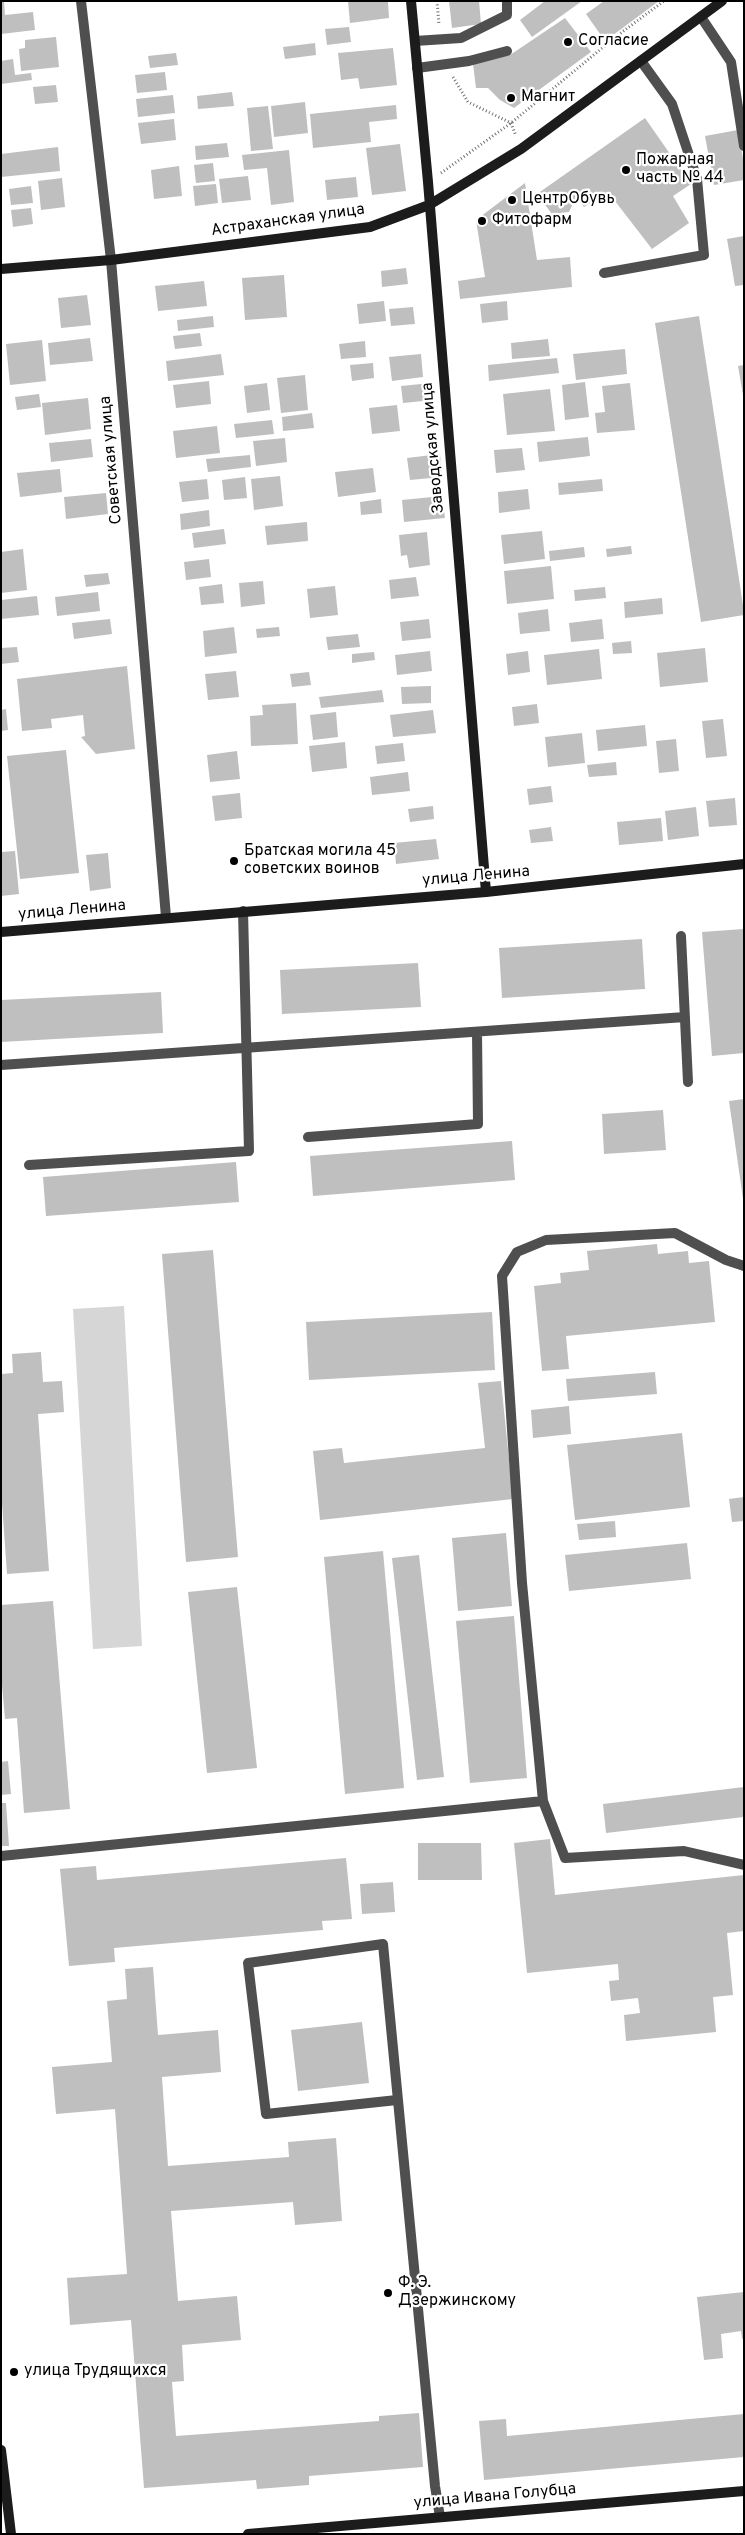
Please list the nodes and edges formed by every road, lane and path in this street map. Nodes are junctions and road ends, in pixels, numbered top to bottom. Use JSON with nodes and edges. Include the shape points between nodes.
{"nodes":[{"id":1,"x":81,"y":1,"type":"edge"},
{"id":2,"x":410,"y":1,"type":"edge"},
{"id":3,"x":437,"y":1,"type":"edge"},
{"id":4,"x":506,"y":1,"type":"edge"},
{"id":5,"x":664,"y":1,"type":"edge"},
{"id":6,"x":722,"y":1,"type":"edge"},
{"id":7,"x":701,"y":16,"type":"junction"},
{"id":8,"x":441,"y":40,"type":"junction"},
{"id":9,"x":415,"y":41,"type":"junction"},
{"id":10,"x":507,"y":51,"type":"dead end"},
{"id":11,"x":641,"y":61,"type":"junction"},
{"id":12,"x":446,"y":64,"type":"junction"},
{"id":13,"x":417,"y":68,"type":"junction"},
{"id":14,"x":511,"y":123,"type":"junction"},
{"id":15,"x":744,"y":146,"type":"edge"},
{"id":16,"x":520,"y":148,"type":"junction"},
{"id":17,"x":428,"y":182,"type":"junction"},
{"id":18,"x":429,"y":205,"type":"junction"},
{"id":19,"x":110,"y":260,"type":"junction"},
{"id":20,"x":1,"y":269,"type":"edge"},
{"id":21,"x":604,"y":273,"type":"dead end"},
{"id":22,"x":744,"y":864,"type":"edge"},
{"id":23,"x":486,"y":892,"type":"junction"},
{"id":24,"x":244,"y":911,"type":"junction"},
{"id":25,"x":166,"y":918,"type":"junction"},
{"id":26,"x":1,"y":932,"type":"edge"},
{"id":27,"x":681,"y":936,"type":"dead end"},
{"id":28,"x":685,"y":1017,"type":"junction"},
{"id":29,"x":477,"y":1032,"type":"junction"},
{"id":30,"x":246,"y":1047,"type":"junction"},
{"id":31,"x":1,"y":1065,"type":"edge"},
{"id":32,"x":688,"y":1082,"type":"dead end"},
{"id":33,"x":308,"y":1138,"type":"dead end"},
{"id":34,"x":29,"y":1165,"type":"dead end"},
{"id":35,"x":744,"y":1266,"type":"edge"},
{"id":36,"x":543,"y":1801,"type":"junction"},
{"id":37,"x":1,"y":1856,"type":"edge"},
{"id":38,"x":744,"y":1865,"type":"edge"},
{"id":39,"x":397,"y":2100,"type":"junction"},
{"id":40,"x":1,"y":2450,"type":"edge"},
{"id":41,"x":744,"y":2490,"type":"edge"},
{"id":42,"x":440,"y":2517,"type":"junction"},
{"id":43,"x":11,"y":2534,"type":"edge"},
{"id":44,"x":248,"y":2534,"type":"edge"}],
"edges":[{"from":1,"to":19,"type":"street","name":"Советская улица"},
{"from":2,"to":9,"type":"street","name":"Заводская улица"},
{"from":3,"to":8,"type":"path"},
{"from":4,"to":8,"type":"street","via":[[507,15],[461,38]]},
{"from":5,"to":14,"type":"path"},
{"from":6,"to":7,"type":"street","name":"Астраханская улица"},
{"from":7,"to":11,"type":"street","name":"Астраханская улица"},
{"from":7,"to":15,"type":"street","via":[[731,62]]},
{"from":8,"to":9,"type":"street"},
{"from":9,"to":13,"type":"street","name":"Заводская улица"},
{"from":10,"to":12,"type":"street"},
{"from":11,"to":16,"type":"street","name":"Астраханская улица"},
{"from":11,"to":21,"type":"street","via":[[672,104],[697,179],[704,255]]},
{"from":12,"to":13,"type":"street"},
{"from":12,"to":14,"type":"path","via":[[468,102]]},
{"from":13,"to":17,"type":"street","name":"Заводская улица"},
{"from":14,"to":16,"type":"path"},
{"from":14,"to":17,"type":"path"},
{"from":16,"to":18,"type":"street","name":"Астраханская улица"},
{"from":17,"to":18,"type":"street","name":"Заводская улица"},
{"from":18,"to":19,"type":"street","name":"Астраханская улица","via":[[370,227]]},
{"from":18,"to":23,"type":"street","name":"Заводская улица"},
{"from":19,"to":20,"type":"street","name":"Астраханская улица"},
{"from":19,"to":25,"type":"street","name":"Советская улица"},
{"from":22,"to":23,"type":"street","name":"улица Ленина"},
{"from":23,"to":24,"type":"street","name":"улица Ленина"},
{"from":24,"to":25,"type":"street","name":"улица Ленина"},
{"from":24,"to":30,"type":"street"},
{"from":25,"to":26,"type":"street","name":"улица Ленина"},
{"from":27,"to":28,"type":"street"},
{"from":28,"to":29,"type":"street"},
{"from":28,"to":32,"type":"street"},
{"from":29,"to":30,"type":"street"},
{"from":29,"to":33,"type":"street","via":[[478,1124]]},
{"from":30,"to":31,"type":"street"},
{"from":30,"to":34,"type":"street","via":[[249,1151]]},
{"from":35,"to":36,"type":"street","via":[[675,1233],[546,1240],[517,1252],[502,1276],[522,1583]]},
{"from":36,"to":37,"type":"street"},
{"from":36,"to":38,"type":"street","via":[[565,1858],[684,1851]]},
{"from":39,"to":39,"type":"street","via":[[383,1944],[248,1963],[266,2114]]},
{"from":39,"to":42,"type":"street"},
{"from":40,"to":43,"type":"street"},
{"from":41,"to":42,"type":"street","name":"улица Ивана Голубца"},
{"from":42,"to":44,"type":"street","name":"улица Ивана Голубца"}]}
